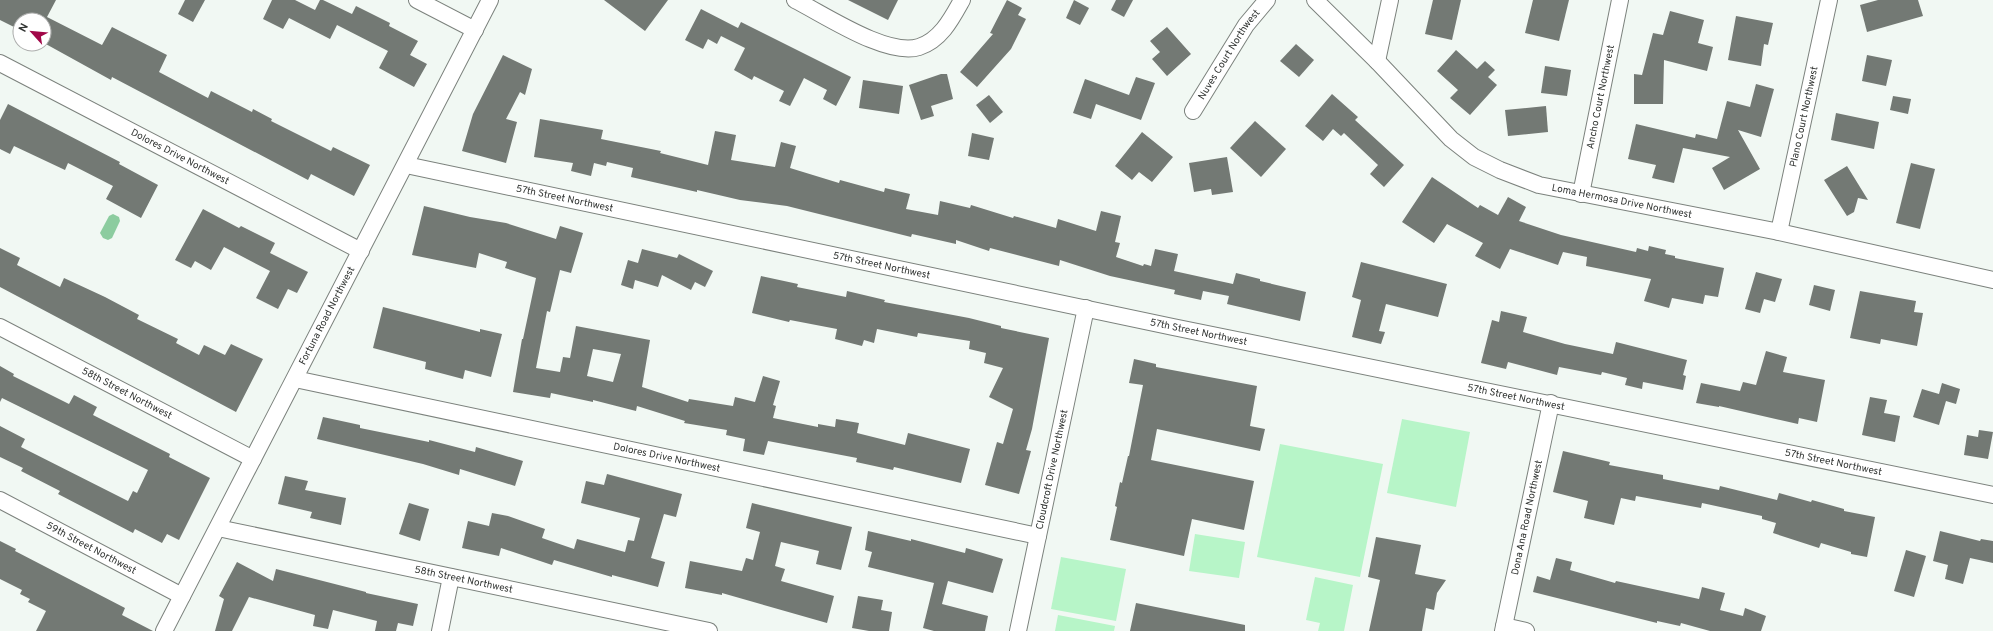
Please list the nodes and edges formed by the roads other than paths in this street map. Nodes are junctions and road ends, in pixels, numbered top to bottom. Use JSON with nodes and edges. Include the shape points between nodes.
{"nodes":[{"id":1,"x":417,"y":0,"type":"edge"},
{"id":2,"x":490,"y":0,"type":"edge"},
{"id":3,"x":795,"y":0,"type":"edge"},
{"id":4,"x":962,"y":0,"type":"edge"},
{"id":5,"x":1267,"y":0,"type":"edge"},
{"id":6,"x":1315,"y":0,"type":"edge"},
{"id":7,"x":1390,"y":0,"type":"edge"},
{"id":8,"x":1620,"y":0,"type":"edge"},
{"id":9,"x":1829,"y":0,"type":"edge"},
{"id":10,"x":475,"y":30,"type":"junction"},
{"id":11,"x":1377,"y":61,"type":"junction"},
{"id":12,"x":0,"y":63,"type":"edge"},
{"id":13,"x":1193,"y":111,"type":"dead end"},
{"id":14,"x":406,"y":165,"type":"junction"},
{"id":15,"x":1581,"y":194,"type":"junction"},
{"id":16,"x":1779,"y":232,"type":"junction"},
{"id":17,"x":361,"y":251,"type":"junction"},
{"id":18,"x":1993,"y":280,"type":"edge"},
{"id":19,"x":1086,"y":308,"type":"junction"},
{"id":20,"x":0,"y":327,"type":"edge"},
{"id":21,"x":296,"y":379,"type":"junction"},
{"id":22,"x":1551,"y":403,"type":"junction"},
{"id":23,"x":253,"y":459,"type":"junction"},
{"id":24,"x":1993,"y":494,"type":"edge"},
{"id":25,"x":0,"y":500,"type":"edge"},
{"id":26,"x":218,"y":528,"type":"junction"},
{"id":27,"x":1038,"y":536,"type":"junction"},
{"id":28,"x":451,"y":577,"type":"junction"},
{"id":29,"x":182,"y":596,"type":"junction"},
{"id":30,"x":1503,"y":629,"type":"edge"},
{"id":31,"x":164,"y":631,"type":"edge"},
{"id":32,"x":440,"y":631,"type":"edge"},
{"id":33,"x":709,"y":631,"type":"edge"},
{"id":34,"x":1018,"y":631,"type":"edge"},
{"id":35,"x":1526,"y":631,"type":"edge"}],
"edges":[{"from":1,"to":10,"type":"street"},
{"from":2,"to":10,"type":"street","name":"Fortuna Road Northwest"},
{"from":3,"to":4,"type":"street","via":[[877,43],[900,49],[920,47],[937,36],[951,22]]},
{"from":5,"to":13,"type":"street","name":"Nuves Court Northwest","via":[[1246,25]]},
{"from":6,"to":11,"type":"street","name":"Loma Hermosa Drive Northwest"},
{"from":7,"to":11,"type":"street"},
{"from":8,"to":15,"type":"street","name":"Ancho Court Northwest"},
{"from":9,"to":16,"type":"street","name":"Plano Court Northwest"},
{"from":10,"to":14,"type":"street","name":"Fortuna Road Northwest"},
{"from":11,"to":15,"type":"street","name":"Loma Hermosa Drive Northwest","via":[[1451,139],[1474,156],[1500,170],[1539,185]]},
{"from":12,"to":17,"type":"street","name":"Dolores Drive Northwest"},
{"from":14,"to":17,"type":"street","name":"Fortuna Road Northwest"},
{"from":14,"to":19,"type":"street","name":"57th Street Northwest"},
{"from":15,"to":16,"type":"street","name":"Loma Hermosa Drive Northwest"},
{"from":16,"to":18,"type":"street","name":"Loma Hermosa Drive Northwest"},
{"from":17,"to":21,"type":"street","name":"Fortuna Road Northwest"},
{"from":19,"to":22,"type":"street","name":"57th Street Northwest"},
{"from":19,"to":27,"type":"street","name":"Cloudcroft Drive Northwest"},
{"from":20,"to":23,"type":"street","name":"58th Street Northwest"},
{"from":21,"to":23,"type":"street","name":"Fortuna Road Northwest"},
{"from":21,"to":27,"type":"street","name":"Dolores Drive Northwest"},
{"from":22,"to":24,"type":"street","name":"57th Street Northwest"},
{"from":22,"to":30,"type":"street","name":"Dona Ana Road Northwest"},
{"from":23,"to":26,"type":"street","name":"Fortuna Road Northwest"},
{"from":25,"to":29,"type":"street","name":"59th Street Northwest"},
{"from":26,"to":28,"type":"street","name":"58th Street Northwest"},
{"from":26,"to":29,"type":"street","name":"Fortuna Road Northwest"},
{"from":27,"to":34,"type":"street","name":"Cloudcroft Drive Northwest"},
{"from":28,"to":32,"type":"street"},
{"from":28,"to":33,"type":"street","name":"58th Street Northwest"},
{"from":29,"to":31,"type":"street","name":"Fortuna Road Northwest"},
{"from":30,"to":35,"type":"street"}]}
